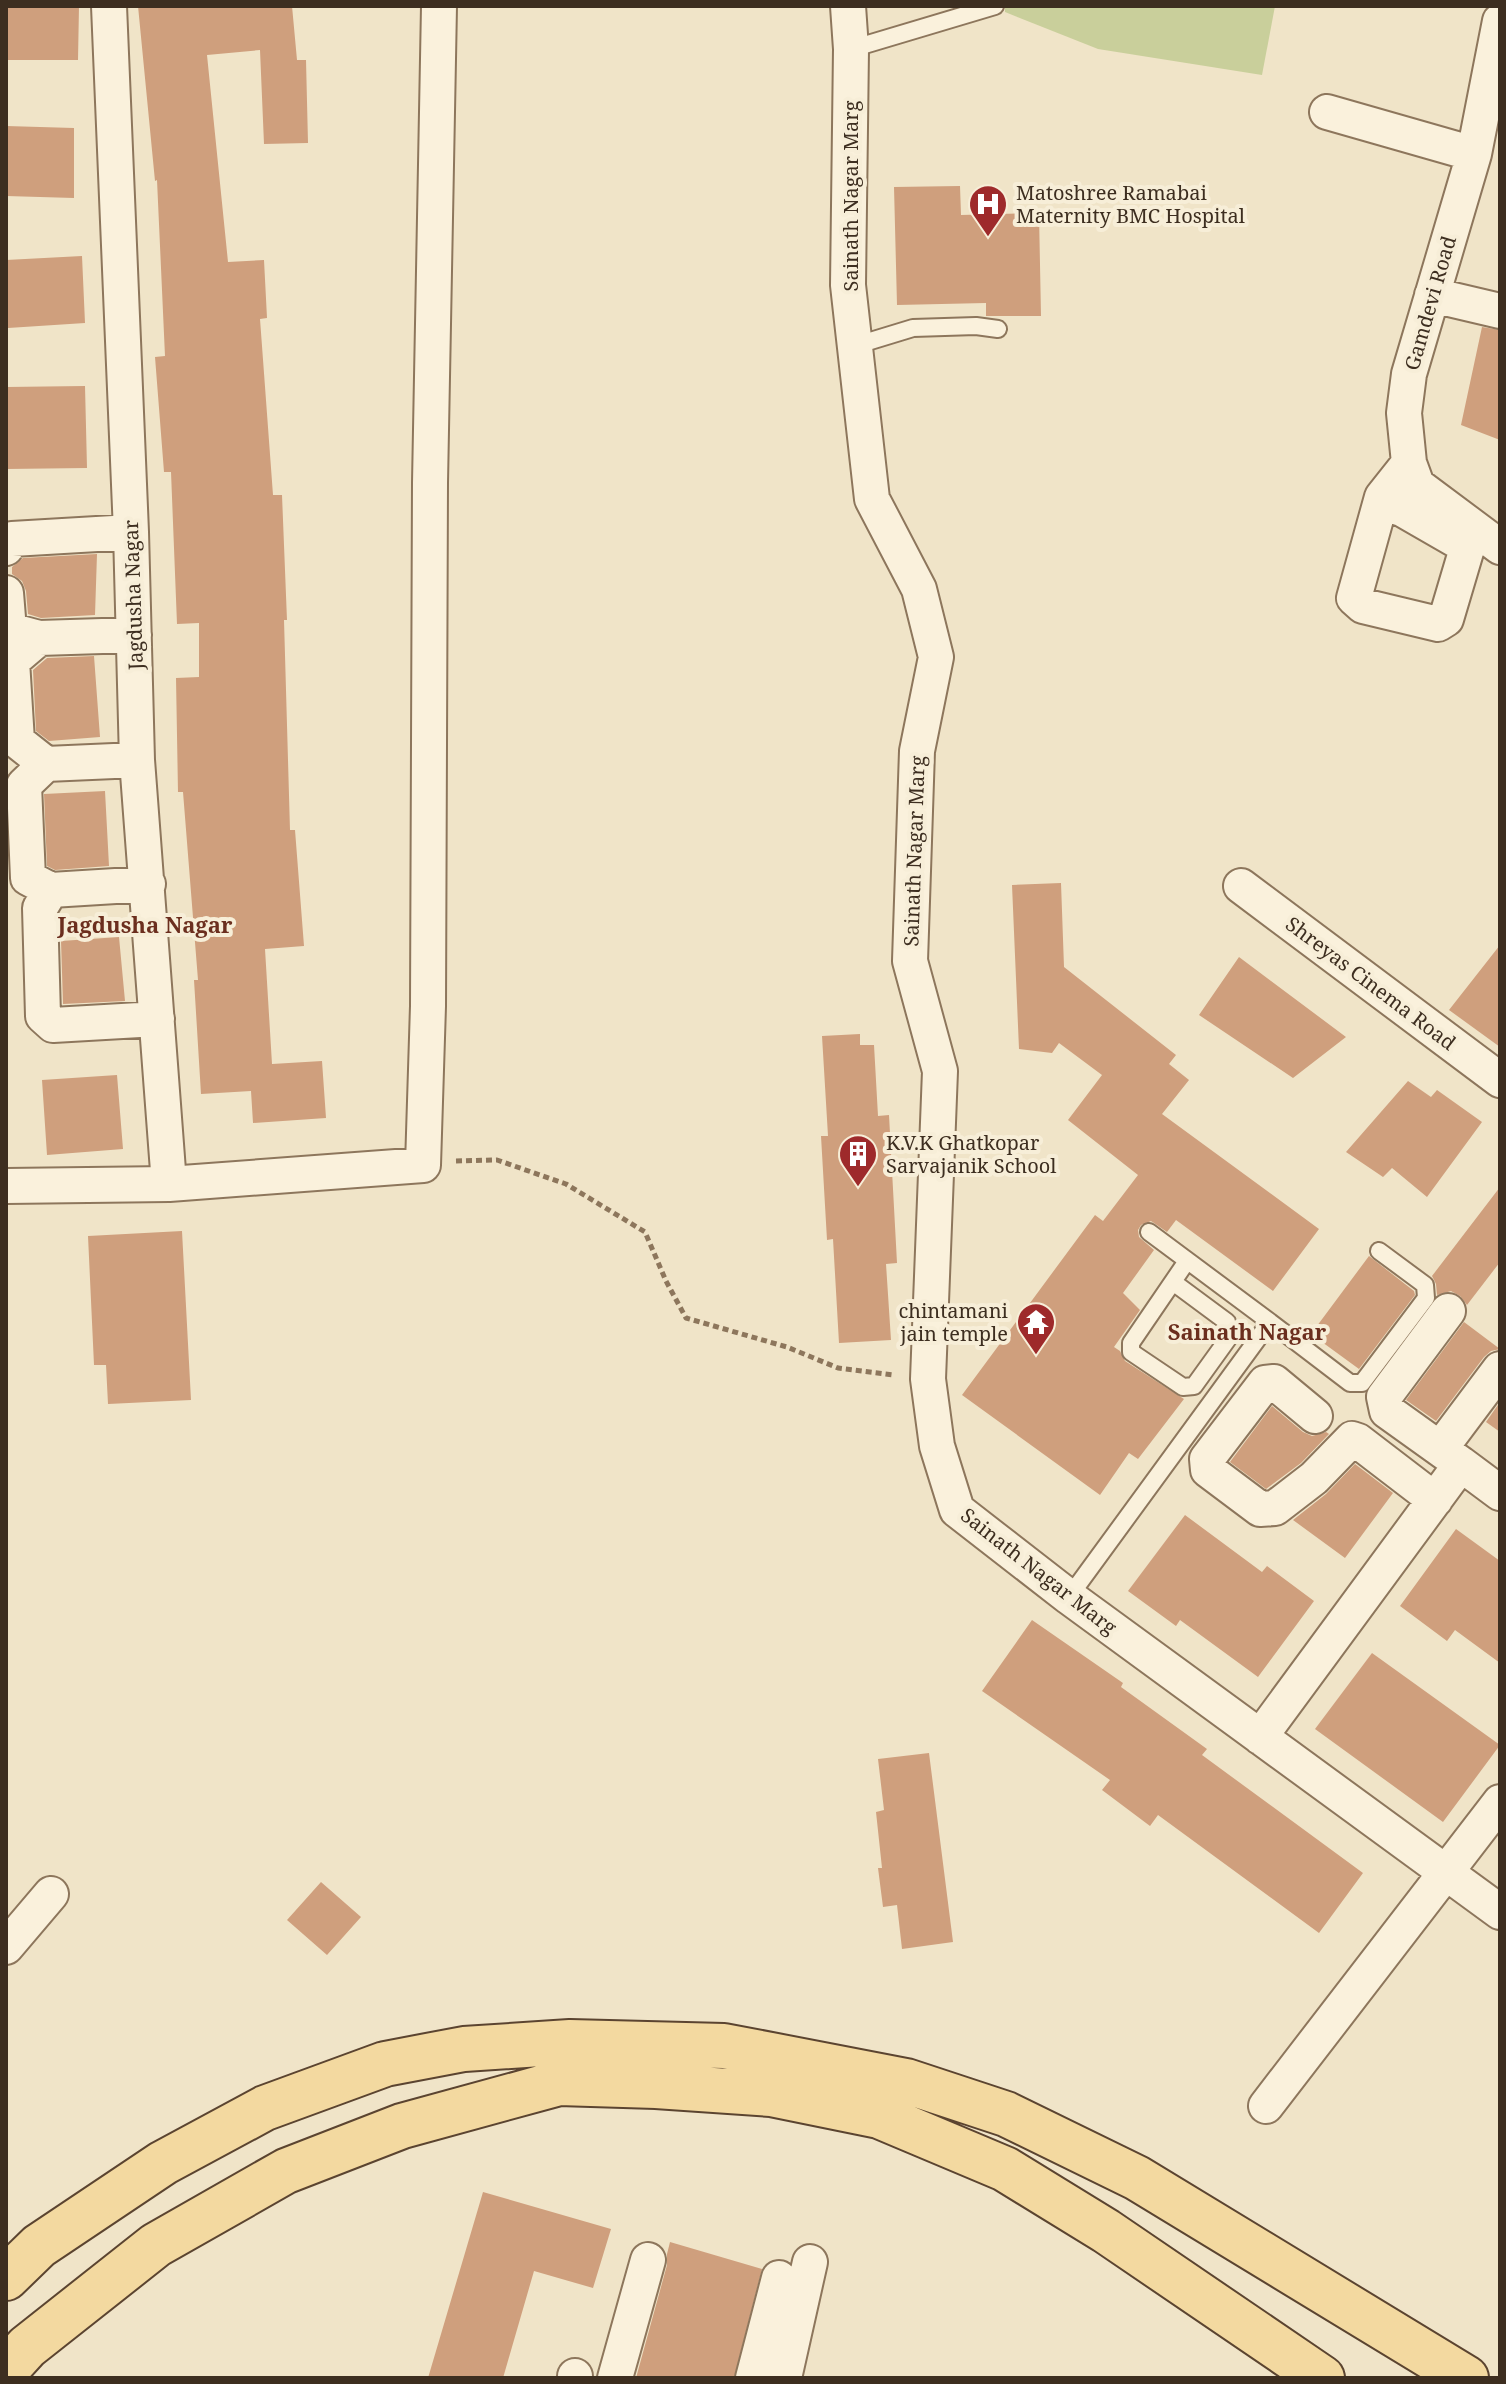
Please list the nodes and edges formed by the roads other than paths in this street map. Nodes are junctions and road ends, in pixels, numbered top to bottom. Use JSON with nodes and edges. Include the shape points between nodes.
{"nodes":[{"id":1,"x":109,"y":6,"type":"edge"},
{"id":2,"x":439,"y":6,"type":"edge"},
{"id":3,"x":848,"y":6,"type":"edge"},
{"id":4,"x":995,"y":6,"type":"edge"},
{"id":5,"x":1500,"y":21,"type":"edge"},
{"id":6,"x":851,"y":49,"type":"junction"},
{"id":7,"x":1327,"y":112,"type":"dead end"},
{"id":8,"x":1474,"y":154,"type":"junction"},
{"id":9,"x":1432,"y":295,"type":"junction"},
{"id":10,"x":1500,"y":311,"type":"edge"},
{"id":11,"x":998,"y":329,"type":"dead end"},
{"id":12,"x":854,"y":346,"type":"junction"},
{"id":13,"x":1409,"y":463,"type":"junction"},
{"id":14,"x":1381,"y":502,"type":"junction"},
{"id":15,"x":131,"y":532,"type":"junction"},
{"id":16,"x":1487,"y":538,"type":"edge"},
{"id":17,"x":6,"y":548,"type":"edge"},
{"id":18,"x":6,"y":593,"type":"edge"},
{"id":19,"x":134,"y":635,"type":"junction"},
{"id":20,"x":39,"y":638,"type":"junction"},
{"id":21,"x":137,"y":760,"type":"junction"},
{"id":22,"x":46,"y":764,"type":"junction"},
{"id":23,"x":148,"y":884,"type":"junction"},
{"id":24,"x":1241,"y":886,"type":"dead end"},
{"id":25,"x":51,"y":890,"type":"junction"},
{"id":26,"x":157,"y":1019,"type":"junction"},
{"id":27,"x":1500,"y":1080,"type":"edge"},
{"id":28,"x":169,"y":1184,"type":"junction"},
{"id":29,"x":6,"y":1186,"type":"edge"},
{"id":30,"x":1149,"y":1232,"type":"dead end"},
{"id":31,"x":1379,"y":1251,"type":"dead end"},
{"id":32,"x":1187,"y":1261,"type":"junction"},
{"id":33,"x":1173,"y":1282,"type":"junction"},
{"id":34,"x":1448,"y":1311,"type":"dead end"},
{"id":35,"x":1270,"y":1322,"type":"junction"},
{"id":36,"x":1500,"y":1369,"type":"edge"},
{"id":37,"x":1315,"y":1416,"type":"dead end"},
{"id":38,"x":1450,"y":1456,"type":"junction"},
{"id":39,"x":1500,"y":1493,"type":"edge"},
{"id":40,"x":1435,"y":1500,"type":"junction"},
{"id":41,"x":1069,"y":1597,"type":"junction"},
{"id":42,"x":1260,"y":1737,"type":"junction"},
{"id":43,"x":1500,"y":1802,"type":"edge"},
{"id":44,"x":1446,"y":1873,"type":"junction"},
{"id":45,"x":51,"y":1894,"type":"dead end"},
{"id":46,"x":1500,"y":1912,"type":"edge"},
{"id":47,"x":6,"y":1947,"type":"edge"},
{"id":48,"x":1266,"y":2106,"type":"dead end"},
{"id":49,"x":1137,"y":2178,"type":"junction"},
{"id":50,"x":1106,"y":2231,"type":"junction"},
{"id":51,"x":648,"y":2260,"type":"dead end"},
{"id":52,"x":810,"y":2262,"type":"dead end"},
{"id":53,"x":6,"y":2278,"type":"edge"},
{"id":54,"x":784,"y":2297,"type":"junction"},
{"id":55,"x":6,"y":2370,"type":"edge"},
{"id":56,"x":615,"y":2378,"type":"edge"},
{"id":57,"x":753,"y":2378,"type":"edge"},
{"id":58,"x":784,"y":2378,"type":"edge"},
{"id":59,"x":1322,"y":2378,"type":"edge"},
{"id":60,"x":1466,"y":2378,"type":"edge"}],
"edges":[{"from":1,"to":15,"type":"street","name":"Jagdusha Nagar"},
{"from":2,"to":28,"type":"street","via":[[423,1165]]},
{"from":3,"to":6,"type":"street","name":"Sainath Nagar Marg"},
{"from":4,"to":6,"type":"lane"},
{"from":5,"to":8,"type":"street","name":"Gamdevi Road"},
{"from":6,"to":12,"type":"street","name":"Sainath Nagar Marg","via":[[848,285]]},
{"from":7,"to":8,"type":"street"},
{"from":8,"to":9,"type":"street","name":"Gamdevi Road"},
{"from":9,"to":10,"type":"street"},
{"from":9,"to":13,"type":"street","name":"Gamdevi Road","via":[[1409,374],[1404,413]]},
{"from":11,"to":12,"type":"lane","via":[[913,328]]},
{"from":12,"to":41,"type":"street","name":"Sainath Nagar Marg","via":[[872,499],[919,589],[936,657],[917,751],[910,961],[940,1071],[928,1379],[937,1446],[957,1510]]},
{"from":13,"to":14,"type":"street"},
{"from":13,"to":16,"type":"street","name":"Gamdevi Road","via":[[1417,485]]},
{"from":14,"to":16,"type":"street"},
{"from":14,"to":16,"type":"street","via":[[1354,598],[1363,606],[1438,624],[1446,619]]},
{"from":15,"to":17,"type":"street","via":[[12,539]]},
{"from":15,"to":19,"type":"street","name":"Jagdusha Nagar"},
{"from":18,"to":20,"type":"street","via":[[9,630]]},
{"from":19,"to":20,"type":"street"},
{"from":19,"to":21,"type":"street","name":"Jagdusha Nagar"},
{"from":20,"to":22,"type":"street","via":[[12,661],[17,741]]},
{"from":21,"to":22,"type":"street"},
{"from":21,"to":23,"type":"street","name":"Jagdusha Nagar"},
{"from":22,"to":25,"type":"street","via":[[24,785],[28,878]]},
{"from":23,"to":25,"type":"street"},
{"from":23,"to":26,"type":"street","name":"Jagdusha Nagar"},
{"from":24,"to":27,"type":"street","name":"Shreyas Cinema Road"},
{"from":25,"to":26,"type":"street","via":[[40,908],[43,1016],[53,1025]]},
{"from":26,"to":28,"type":"street","name":"Jagdusha Nagar"},
{"from":28,"to":29,"type":"street"},
{"from":30,"to":32,"type":"lane"},
{"from":31,"to":35,"type":"lane","via":[[1425,1285],[1426,1298],[1362,1383],[1350,1383]]},
{"from":32,"to":33,"type":"lane"},
{"from":32,"to":35,"type":"lane"},
{"from":33,"to":33,"type":"lane","via":[[1131,1343],[1131,1352],[1183,1387],[1194,1386],[1230,1336],[1227,1322]]},
{"from":34,"to":38,"type":"street","via":[[1384,1397],[1387,1411]]},
{"from":35,"to":41,"type":"lane"},
{"from":36,"to":38,"type":"street"},
{"from":37,"to":40,"type":"street","via":[[1274,1382],[1265,1383],[1207,1459],[1208,1470],[1260,1509],[1275,1508],[1352,1439]]},
{"from":38,"to":39,"type":"street"},
{"from":38,"to":40,"type":"street"},
{"from":40,"to":42,"type":"street"},
{"from":41,"to":42,"type":"street","name":"Sainath Nagar Marg"},
{"from":42,"to":44,"type":"street","name":"Sainath Nagar Marg"},
{"from":43,"to":44,"type":"street"},
{"from":44,"to":46,"type":"street","name":"Sainath Nagar Marg"},
{"from":44,"to":48,"type":"street"},
{"from":45,"to":47,"type":"street"},
{"from":49,"to":50,"type":"main road"},
{"from":49,"to":53,"type":"main road","via":[[1006,2114],[906,2081],[845,2069],[724,2046],[570,2042],[464,2049],[385,2064],[265,2108],[163,2163],[39,2246]]},
{"from":49,"to":60,"type":"main road"},
{"from":50,"to":55,"type":"main road","via":[[1005,2169],[879,2116],[771,2094],[559,2083],[402,2126],[286,2171],[156,2245],[27,2347]]},
{"from":50,"to":59,"type":"main road"},
{"from":51,"to":56,"type":"street"},
{"from":52,"to":54,"type":"street"},
{"from":54,"to":57,"type":"street"},
{"from":54,"to":58,"type":"street"}]}
